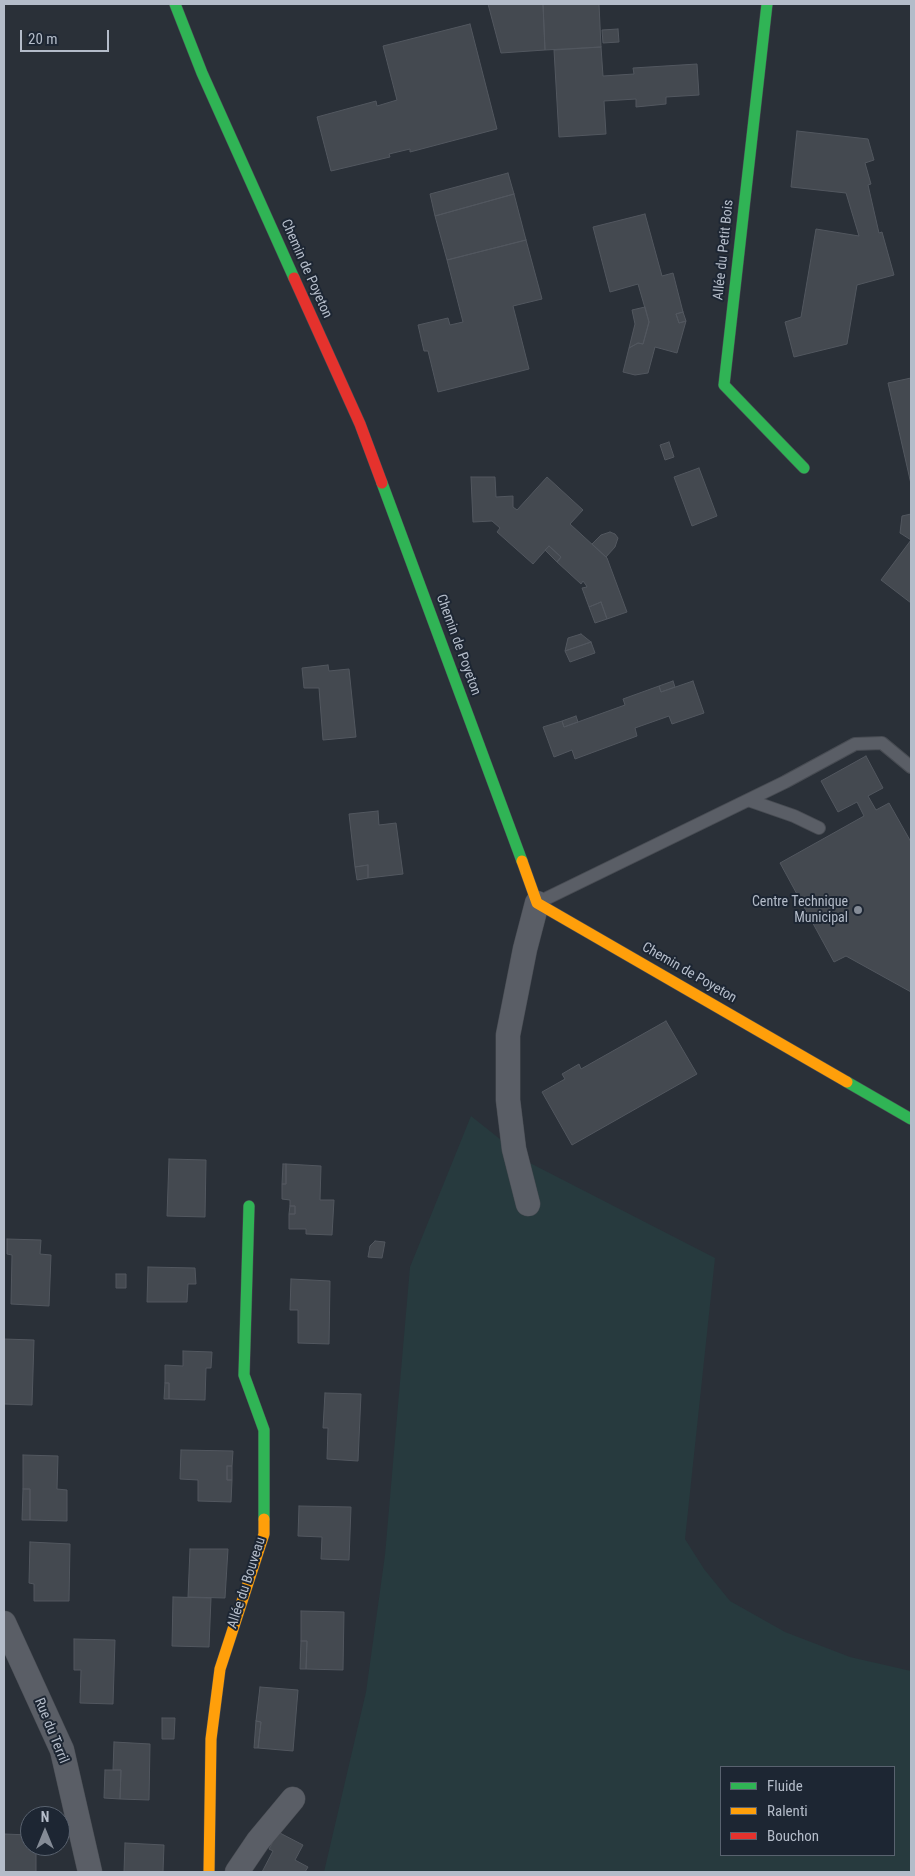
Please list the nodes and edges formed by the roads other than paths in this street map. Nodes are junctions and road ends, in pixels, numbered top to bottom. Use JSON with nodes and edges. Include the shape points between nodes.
{"nodes":[{"id":1,"x":175,"y":4,"type":"edge"},
{"id":2,"x":767,"y":4,"type":"edge"},
{"id":3,"x":804,"y":468,"type":"dead end"},
{"id":4,"x":911,"y":767,"type":"edge"},
{"id":5,"x":748,"y":800,"type":"junction"},
{"id":6,"x":818,"y":828,"type":"dead end"},
{"id":7,"x":538,"y":903,"type":"junction"},
{"id":8,"x":911,"y":1119,"type":"edge"},
{"id":9,"x":528,"y":1204,"type":"dead end"},
{"id":10,"x":249,"y":1206,"type":"dead end"},
{"id":11,"x":4,"y":1623,"type":"edge"},
{"id":12,"x":293,"y":1799,"type":"dead end"},
{"id":13,"x":90,"y":1872,"type":"edge"},
{"id":14,"x":209,"y":1872,"type":"edge"},
{"id":15,"x":237,"y":1872,"type":"edge"}],
"edges":[{"from":1,"to":7,"type":"street","name":"Chemin de Poyeton","via":[[202,73],[360,424]]},
{"from":2,"to":3,"type":"street","name":"Allée du Petit Bois","via":[[724,385]]},
{"from":4,"to":5,"type":"lane","via":[[882,743],[854,744]]},
{"from":5,"to":6,"type":"lane"},
{"from":5,"to":7,"type":"lane"},
{"from":7,"to":8,"type":"street","name":"Chemin de Poyeton"},
{"from":7,"to":9,"type":"street","via":[[508,1034],[508,1100],[514,1149]]},
{"from":10,"to":14,"type":"street","name":"Allée du Bouveau","via":[[244,1375],[264,1430],[264,1534],[220,1669],[211,1739]]},
{"from":11,"to":13,"type":"street","name":"Rue du Terril","via":[[62,1750]]},
{"from":12,"to":15,"type":"street"}]}
